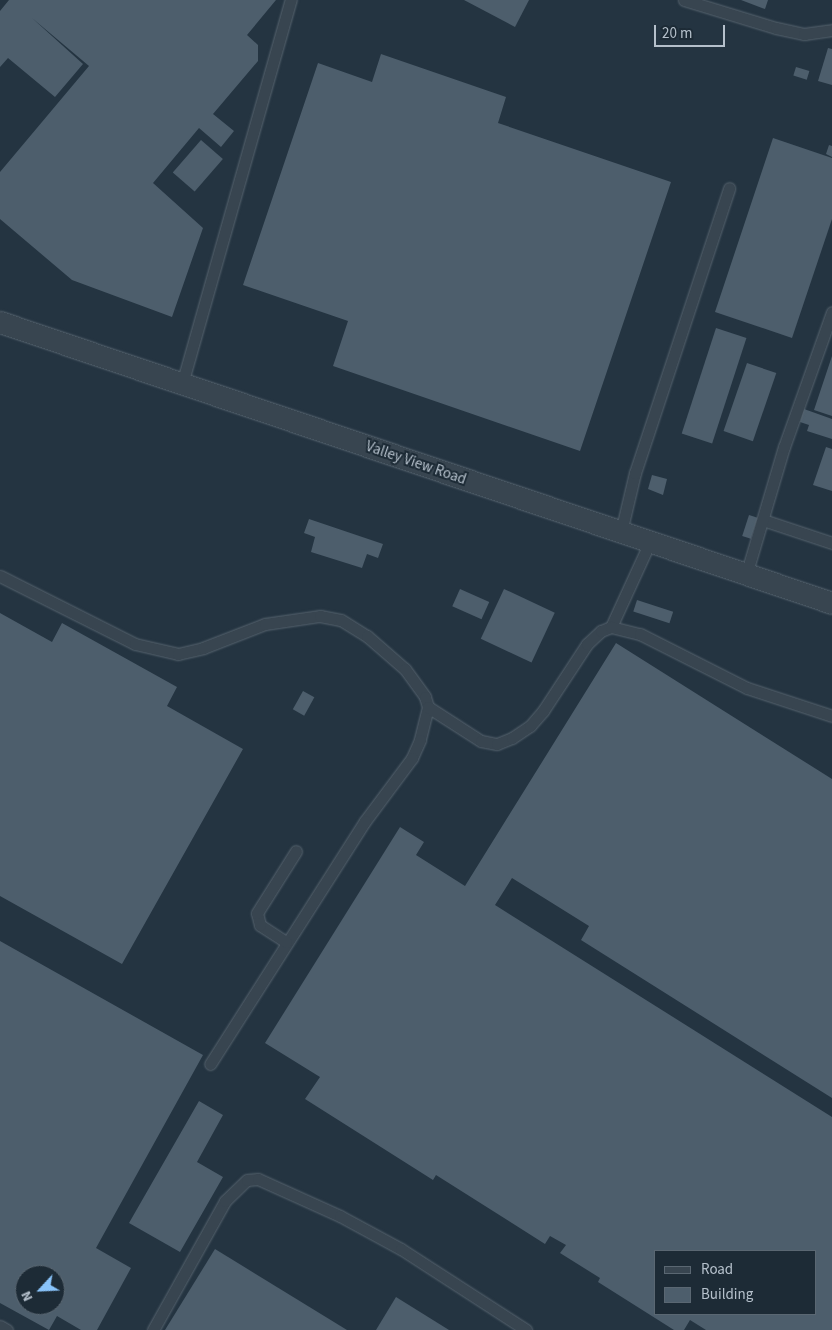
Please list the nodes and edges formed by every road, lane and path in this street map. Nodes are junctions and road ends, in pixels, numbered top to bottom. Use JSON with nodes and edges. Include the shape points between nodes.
{"nodes":[{"id":1,"x":291,"y":0,"type":"edge"},
{"id":2,"x":684,"y":0,"type":"edge"},
{"id":3,"x":832,"y":30,"type":"edge"},
{"id":4,"x":729,"y":188,"type":"dead end"},
{"id":5,"x":832,"y":312,"type":"edge"},
{"id":6,"x":0,"y":322,"type":"edge"},
{"id":7,"x":182,"y":384,"type":"junction"},
{"id":8,"x":763,"y":520,"type":"junction"},
{"id":9,"x":621,"y":532,"type":"junction"},
{"id":10,"x":650,"y":542,"type":"junction"},
{"id":11,"x":832,"y":543,"type":"edge"},
{"id":12,"x":746,"y":575,"type":"junction"},
{"id":13,"x":0,"y":576,"type":"edge"},
{"id":14,"x":832,"y":603,"type":"edge"},
{"id":15,"x":611,"y":627,"type":"junction"},
{"id":16,"x":428,"y":707,"type":"junction"},
{"id":17,"x":832,"y":716,"type":"edge"},
{"id":18,"x":296,"y":852,"type":"dead end"},
{"id":19,"x":286,"y":942,"type":"junction"},
{"id":20,"x":210,"y":1064,"type":"dead end"},
{"id":21,"x":0,"y":1326,"type":"edge"},
{"id":22,"x":7,"y":1330,"type":"edge"},
{"id":23,"x":152,"y":1330,"type":"edge"},
{"id":24,"x":526,"y":1330,"type":"edge"}],
"edges":[{"from":1,"to":7,"type":"lane"},
{"from":2,"to":3,"type":"lane","via":[[804,34]]},
{"from":4,"to":9,"type":"lane","via":[[635,473]]},
{"from":5,"to":8,"type":"lane","via":[[784,447]]},
{"from":6,"to":7,"type":"street","name":"Valley View Road"},
{"from":7,"to":9,"type":"street","name":"Valley View Road"},
{"from":8,"to":11,"type":"lane"},
{"from":8,"to":12,"type":"lane"},
{"from":9,"to":10,"type":"street","name":"Valley View Road"},
{"from":10,"to":12,"type":"street","name":"Valley View Road"},
{"from":10,"to":15,"type":"lane"},
{"from":12,"to":14,"type":"street","name":"Valley View Road"},
{"from":13,"to":16,"type":"lane","via":[[135,644],[178,654],[264,624],[313,616],[341,620],[367,636],[405,669]]},
{"from":15,"to":16,"type":"lane","via":[[601,631],[587,644],[543,710],[530,726],[512,738],[497,744],[481,741]]},
{"from":15,"to":17,"type":"lane","via":[[640,634],[747,688]]},
{"from":16,"to":19,"type":"lane","via":[[412,758],[364,821]]},
{"from":18,"to":19,"type":"lane","via":[[257,913],[260,925]]},
{"from":19,"to":20,"type":"lane"},
{"from":21,"to":22,"type":"lane"},
{"from":23,"to":24,"type":"lane","via":[[225,1201],[247,1180],[258,1179],[340,1216],[401,1249]]}]}
